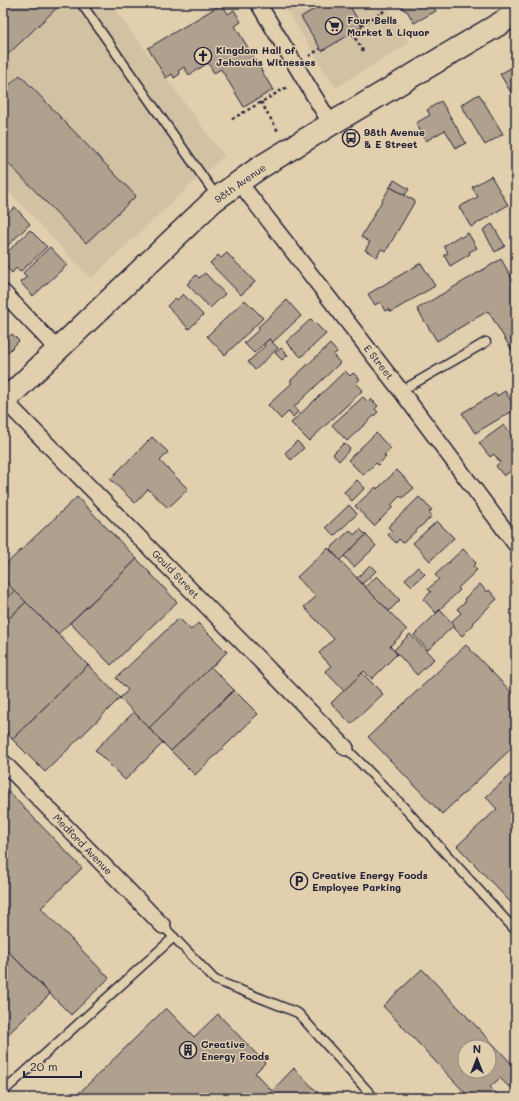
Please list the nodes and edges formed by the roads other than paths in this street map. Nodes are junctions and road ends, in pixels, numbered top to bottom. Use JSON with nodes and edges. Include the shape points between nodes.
{"nodes":[{"id":1,"x":81,"y":3,"type":"edge"},
{"id":2,"x":258,"y":3,"type":"edge"},
{"id":3,"x":516,"y":14,"type":"edge"},
{"id":4,"x":331,"y":124,"type":"junction"},
{"id":5,"x":239,"y":182,"type":"junction"},
{"id":6,"x":218,"y":198,"type":"junction"},
{"id":7,"x":3,"y":292,"type":"edge"},
{"id":8,"x":486,"y":342,"type":"dead end"},
{"id":9,"x":58,"y":350,"type":"junction"},
{"id":10,"x":401,"y":391,"type":"junction"},
{"id":11,"x":4,"y":402,"type":"edge"},
{"id":12,"x":516,"y":545,"type":"edge"},
{"id":13,"x":346,"y":748,"type":"joint"},
{"id":14,"x":3,"y":762,"type":"edge"},
{"id":15,"x":163,"y":926,"type":"joint"},
{"id":16,"x":516,"y":931,"type":"edge"},
{"id":17,"x":174,"y":937,"type":"junction"},
{"id":18,"x":3,"y":1092,"type":"edge"},
{"id":19,"x":374,"y":1098,"type":"edge"}],
"edges":[{"from":1,"to":6,"type":"lane"},
{"from":2,"to":4,"type":"street"},
{"from":3,"to":4,"type":"main road","name":"98th Avenue"},
{"from":4,"to":5,"type":"main road","name":"98th Avenue"},
{"from":5,"to":6,"type":"main road","name":"98th Avenue"},
{"from":5,"to":10,"type":"street","name":"E Street"},
{"from":6,"to":9,"type":"main road","name":"98th Avenue"},
{"from":7,"to":9,"type":"street"},
{"from":8,"to":10,"type":"lane"},
{"from":9,"to":11,"type":"main road","name":"98th Avenue"},
{"from":10,"to":12,"type":"street","name":"E Street"},
{"from":11,"to":13,"type":"street","name":"Gould Street"},
{"from":13,"to":16,"type":"lane","via":[[400,803]]},
{"from":14,"to":15,"type":"street","name":"Medford Avenue"},
{"from":15,"to":17,"type":"lane"},
{"from":17,"to":18,"type":"lane"},
{"from":17,"to":19,"type":"lane","via":[[215,980],[298,1013]]}]}
